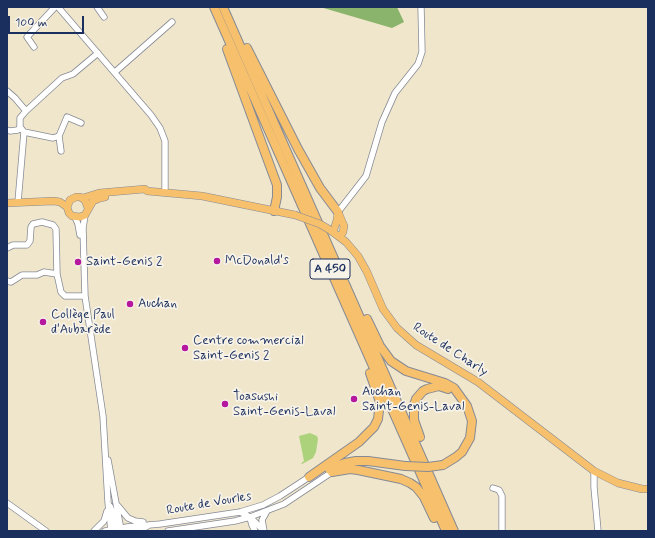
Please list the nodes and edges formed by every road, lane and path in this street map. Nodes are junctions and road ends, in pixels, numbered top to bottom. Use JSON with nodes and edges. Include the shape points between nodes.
{"nodes":[{"id":1,"x":57,"y":7,"type":"edge"},
{"id":2,"x":97,"y":7,"type":"edge"},
{"id":3,"x":214,"y":7,"type":"edge"},
{"id":4,"x":223,"y":7,"type":"edge"},
{"id":5,"x":421,"y":7,"type":"edge"},
{"id":6,"x":104,"y":18,"type":"dead end"},
{"id":7,"x":228,"y":18,"type":"junction"},
{"id":8,"x":172,"y":22,"type":"dead end"},
{"id":9,"x":226,"y":34,"type":"junction"},
{"id":10,"x":34,"y":47,"type":"dead end"},
{"id":11,"x":98,"y":53,"type":"junction"},
{"id":12,"x":115,"y":72,"type":"junction"},
{"id":13,"x":7,"y":91,"type":"edge"},
{"id":14,"x":26,"y":111,"type":"junction"},
{"id":15,"x":81,"y":123,"type":"dead end"},
{"id":16,"x":20,"y":127,"type":"junction"},
{"id":17,"x":7,"y":130,"type":"edge"},
{"id":18,"x":24,"y":132,"type":"junction"},
{"id":19,"x":59,"y":136,"type":"junction"},
{"id":20,"x":61,"y":151,"type":"dead end"},
{"id":21,"x":147,"y":191,"type":"junction"},
{"id":22,"x":166,"y":192,"type":"junction"},
{"id":23,"x":83,"y":198,"type":"junction"},
{"id":24,"x":18,"y":202,"type":"junction"},
{"id":25,"x":7,"y":203,"type":"edge"},
{"id":26,"x":69,"y":203,"type":"junction"},
{"id":27,"x":87,"y":211,"type":"junction"},
{"id":28,"x":274,"y":211,"type":"junction"},
{"id":29,"x":338,"y":212,"type":"junction"},
{"id":30,"x":75,"y":217,"type":"junction"},
{"id":31,"x":332,"y":231,"type":"junction"},
{"id":32,"x":340,"y":237,"type":"junction"},
{"id":33,"x":7,"y":248,"type":"edge"},
{"id":34,"x":58,"y":274,"type":"junction"},
{"id":35,"x":7,"y":281,"type":"edge"},
{"id":36,"x":349,"y":293,"type":"junction"},
{"id":37,"x":83,"y":296,"type":"junction"},
{"id":38,"x":356,"y":328,"type":"junction"},
{"id":39,"x":456,"y":392,"type":"junction"},
{"id":40,"x":105,"y":444,"type":"junction"},
{"id":41,"x":334,"y":469,"type":"junction"},
{"id":42,"x":594,"y":471,"type":"junction"},
{"id":43,"x":310,"y":477,"type":"junction"},
{"id":44,"x":433,"y":481,"type":"junction"},
{"id":45,"x":493,"y":488,"type":"dead end"},
{"id":46,"x":648,"y":489,"type":"edge"},
{"id":47,"x":108,"y":502,"type":"junction"},
{"id":48,"x":7,"y":504,"type":"edge"},
{"id":49,"x":117,"y":504,"type":"junction"},
{"id":50,"x":263,"y":505,"type":"junction"},
{"id":51,"x":268,"y":510,"type":"junction"},
{"id":52,"x":240,"y":512,"type":"junction"},
{"id":53,"x":211,"y":516,"type":"junction"},
{"id":54,"x":250,"y":518,"type":"junction"},
{"id":55,"x":223,"y":523,"type":"junction"},
{"id":56,"x":160,"y":524,"type":"junction"},
{"id":57,"x":149,"y":525,"type":"junction"},
{"id":58,"x":40,"y":526,"type":"junction"},
{"id":59,"x":115,"y":530,"type":"edge"},
{"id":60,"x":46,"y":531,"type":"edge"},
{"id":61,"x":51,"y":531,"type":"edge"},
{"id":62,"x":94,"y":531,"type":"edge"},
{"id":63,"x":128,"y":531,"type":"edge"},
{"id":64,"x":168,"y":531,"type":"edge"},
{"id":65,"x":255,"y":531,"type":"edge"},
{"id":66,"x":264,"y":531,"type":"edge"},
{"id":67,"x":441,"y":531,"type":"edge"},
{"id":68,"x":446,"y":531,"type":"edge"},
{"id":69,"x":454,"y":531,"type":"edge"},
{"id":70,"x":502,"y":531,"type":"edge"},
{"id":71,"x":598,"y":531,"type":"edge"}],
"edges":[{"from":1,"to":10,"type":"street","via":[[27,37]]},
{"from":1,"to":11,"type":"street"},
{"from":2,"to":6,"type":"street"},
{"from":3,"to":9,"type":"highway","number":"A 450"},
{"from":4,"to":7,"type":"highway","number":"A 450"},
{"from":5,"to":29,"type":"street","via":[[422,52],[418,64],[395,93],[382,122],[366,176]]},
{"from":7,"to":29,"type":"highway","via":[[235,22],[285,124],[320,188]]},
{"from":7,"to":36,"type":"highway","number":"A 450"},
{"from":8,"to":12,"type":"street"},
{"from":9,"to":28,"type":"highway","via":[[225,42],[277,185]]},
{"from":9,"to":38,"type":"highway","number":"A 450"},
{"from":11,"to":12,"type":"street"},
{"from":11,"to":14,"type":"street","via":[[73,74],[62,78]]},
{"from":12,"to":22,"type":"street","via":[[160,128],[165,141]]},
{"from":13,"to":14,"type":"street"},
{"from":14,"to":16,"type":"street","via":[[20,118]]},
{"from":15,"to":19,"type":"street","via":[[67,117]]},
{"from":16,"to":17,"type":"street","via":[[18,130]]},
{"from":16,"to":18,"type":"street"},
{"from":18,"to":19,"type":"street","via":[[53,138]]},
{"from":18,"to":24,"type":"street"},
{"from":19,"to":20,"type":"street"},
{"from":21,"to":22,"type":"main road","name":"Route de Charly"},
{"from":21,"to":23,"type":"main road","name":"Route de Charly","via":[[145,189],[99,193]]},
{"from":21,"to":27,"type":"main road","name":"Route de Charly","via":[[144,194],[100,198],[93,201]]},
{"from":22,"to":28,"type":"main road","name":"Route de Charly","via":[[202,196]]},
{"from":23,"to":26,"type":"main road","via":[[76,197]]},
{"from":23,"to":27,"type":"main road","via":[[87,202]]},
{"from":24,"to":25,"type":"main road"},
{"from":24,"to":26,"type":"main road","via":[[55,197]]},
{"from":26,"to":30,"type":"main road","via":[[69,213]]},
{"from":27,"to":30,"type":"main road","via":[[80,218]]},
{"from":27,"to":37,"type":"street","via":[[83,228]]},
{"from":28,"to":31,"type":"main road","name":"Route de Charly","bridge":true,"via":[[295,215]]},
{"from":29,"to":31,"type":"main road"},
{"from":29,"to":32,"type":"main road","via":[[344,226]]},
{"from":30,"to":37,"type":"street","via":[[80,230]]},
{"from":31,"to":32,"type":"main road","name":"Route de Charly"},
{"from":32,"to":42,"type":"main road","name":"Route de Charly","via":[[358,256],[368,272],[383,309],[396,328],[416,345],[478,382]]},
{"from":33,"to":34,"type":"street","via":[[13,245],[27,245],[33,224],[42,222],[53,225],[56,229]]},
{"from":34,"to":35,"type":"street","via":[[44,272],[22,275],[11,282]]},
{"from":34,"to":37,"type":"street","via":[[62,294]]},
{"from":36,"to":39,"type":"highway","via":[[356,297],[380,346],[391,361],[406,371],[445,383]]},
{"from":36,"to":44,"type":"highway","number":"A 450"},
{"from":37,"to":40,"type":"street","via":[[103,416]]},
{"from":38,"to":43,"type":"highway","via":[[356,337],[380,402],[378,419],[367,435]]},
{"from":38,"to":68,"type":"highway","number":"A 450"},
{"from":39,"to":41,"type":"highway","bridge":true,"via":[[470,412],[472,421],[467,445],[450,462],[428,467],[356,461]]},
{"from":39,"to":44,"type":"highway","via":[[445,387],[433,387],[423,391],[414,405],[416,428],[435,476]]},
{"from":40,"to":47,"type":"street"},
{"from":40,"to":49,"type":"street"},
{"from":41,"to":43,"type":"highway"},
{"from":41,"to":51,"type":"street","name":"Route de Vourles","via":[[284,504]]},
{"from":41,"to":67,"type":"highway","via":[[358,470],[410,483],[424,497]]},
{"from":42,"to":46,"type":"main road","name":"Route de Charly","via":[[618,483]]},
{"from":42,"to":71,"type":"street"},
{"from":43,"to":50,"type":"street","name":"Route de Vourles"},
{"from":44,"to":69,"type":"highway","number":"A 450"},
{"from":45,"to":70,"type":"street","via":[[499,490],[502,496]]},
{"from":47,"to":59,"type":"street","via":[[113,513]]},
{"from":47,"to":62,"type":"street","via":[[105,518]]},
{"from":48,"to":58,"type":"street"},
{"from":49,"to":56,"type":"street","via":[[123,514],[135,521]]},
{"from":49,"to":59,"type":"street"},
{"from":50,"to":52,"type":"street","name":"Route de Vourles"},
{"from":50,"to":54,"type":"street","via":[[255,510]]},
{"from":51,"to":54,"type":"street","name":"Route de Vourles"},
{"from":51,"to":66,"type":"street","name":"Route de Vourles","via":[[262,520]]},
{"from":52,"to":53,"type":"street","name":"Route de Vourles"},
{"from":52,"to":54,"type":"street"},
{"from":53,"to":55,"type":"street"},
{"from":53,"to":56,"type":"street","name":"Route de Vourles"},
{"from":54,"to":55,"type":"street","name":"Route de Vourles"},
{"from":54,"to":65,"type":"street","name":"Route de Vourles"},
{"from":54,"to":66,"type":"street","name":"Route de Vourles"},
{"from":55,"to":64,"type":"street","name":"Route de Vourles"},
{"from":56,"to":57,"type":"street","name":"Route de Vourles"},
{"from":57,"to":59,"type":"street","name":"Route de Vourles"},
{"from":57,"to":63,"type":"street"},
{"from":58,"to":60,"type":"street"},
{"from":58,"to":61,"type":"street"}]}
